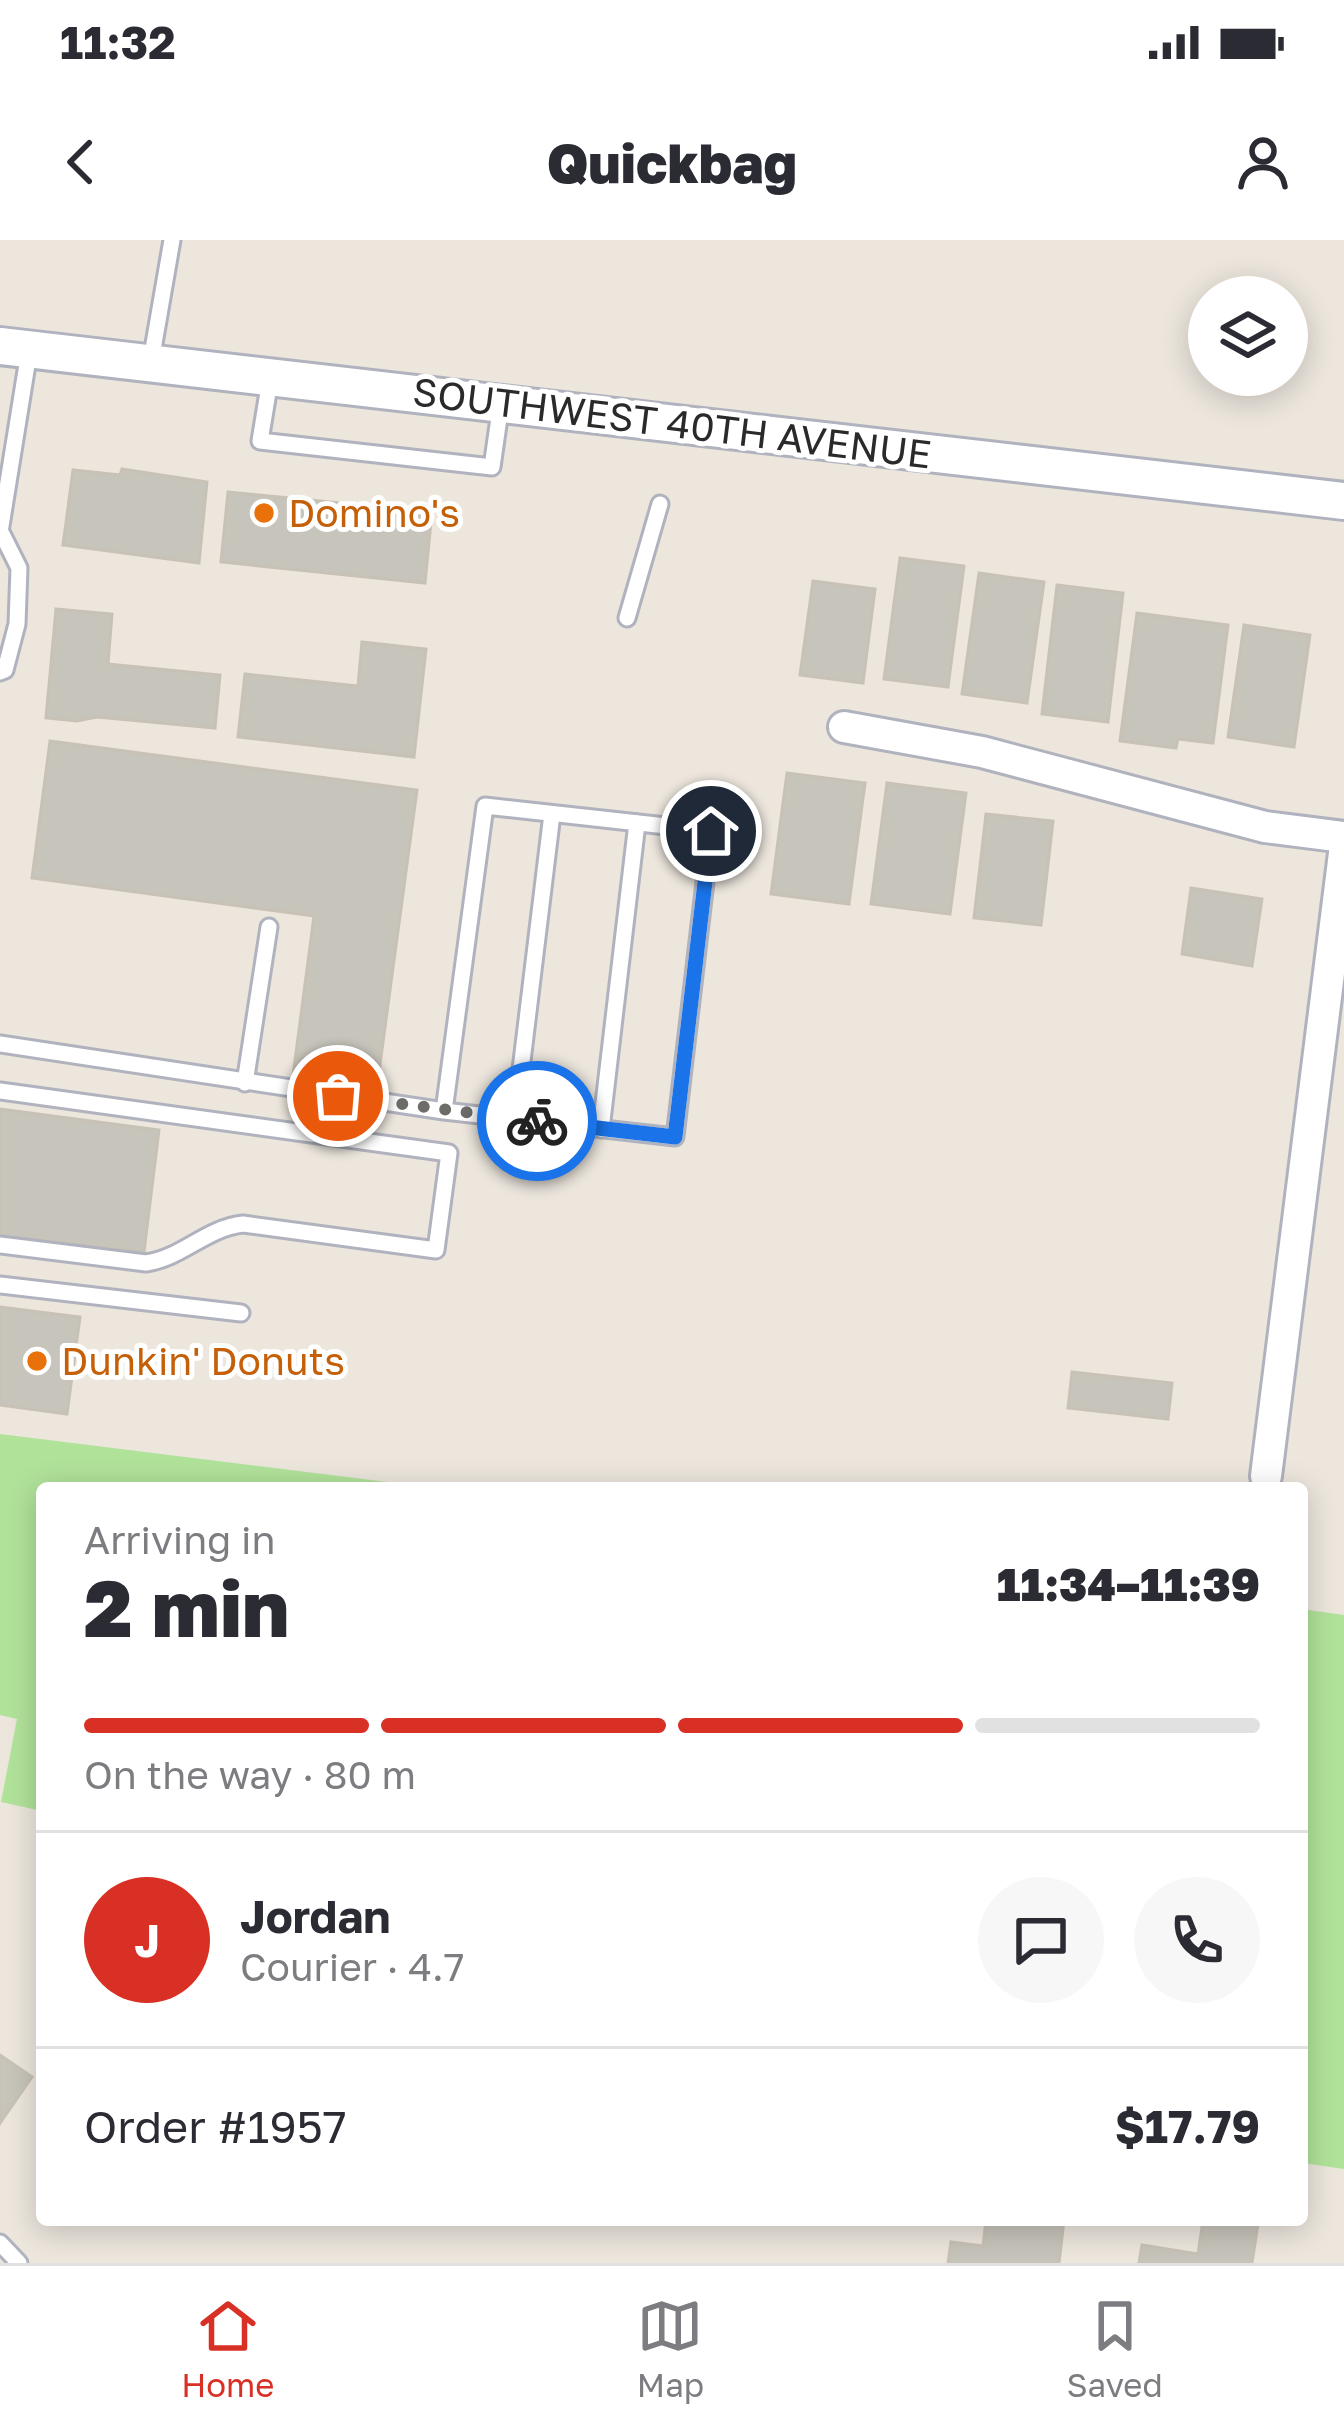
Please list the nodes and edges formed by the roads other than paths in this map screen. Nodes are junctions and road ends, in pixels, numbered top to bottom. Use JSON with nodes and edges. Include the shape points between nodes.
{"nodes":[{"id":1,"x":172,"y":240,"type":"edge"},
{"id":2,"x":15,"y":347,"type":"edge"},
{"id":3,"x":151,"y":363,"type":"junction"},
{"id":4,"x":271,"y":377,"type":"junction"},
{"id":5,"x":501,"y":404,"type":"junction"},
{"id":6,"x":1344,"y":501,"type":"edge"},
{"id":7,"x":660,"y":504,"type":"dead end"},
{"id":8,"x":0,"y":532,"type":"edge"},
{"id":9,"x":627,"y":617,"type":"dead end"},
{"id":10,"x":0,"y":672,"type":"edge"},
{"id":11,"x":844,"y":728,"type":"dead end"},
{"id":12,"x":552,"y":814,"type":"junction"},
{"id":13,"x":637,"y":823,"type":"junction"},
{"id":14,"x":1344,"y":837,"type":"edge"},
{"id":15,"x":1344,"y":853,"type":"edge"},
{"id":16,"x":269,"y":927,"type":"dead end"},
{"id":17,"x":0,"y":1044,"type":"edge"},
{"id":18,"x":245,"y":1083,"type":"junction"},
{"id":19,"x":0,"y":1091,"type":"edge"},
{"id":20,"x":444,"y":1111,"type":"junction"},
{"id":21,"x":514,"y":1119,"type":"junction"},
{"id":22,"x":601,"y":1129,"type":"junction"},
{"id":23,"x":0,"y":1246,"type":"edge"},
{"id":24,"x":0,"y":1285,"type":"edge"},
{"id":25,"x":241,"y":1313,"type":"dead end"},
{"id":26,"x":1266,"y":1476,"type":"dead end"},
{"id":27,"x":0,"y":2243,"type":"edge"},
{"id":28,"x":20,"y":2263,"type":"edge"}],
"edges":[{"from":1,"to":3,"type":"lane"},
{"from":2,"to":3,"type":"street","name":"SOUTHWEST 40TH AVENUE"},
{"from":2,"to":8,"type":"lane"},
{"from":3,"to":4,"type":"street","name":"SOUTHWEST 40TH AVENUE"},
{"from":4,"to":5,"type":"street","name":"SOUTHWEST 40TH AVENUE"},
{"from":4,"to":5,"type":"lane","via":[[260,441],[492,467]]},
{"from":5,"to":6,"type":"street","name":"SOUTHWEST 40TH AVENUE"},
{"from":7,"to":9,"type":"lane"},
{"from":8,"to":10,"type":"lane","via":[[20,568],[16,624]]},
{"from":11,"to":14,"type":"street","via":[[982,752],[1265,827]]},
{"from":12,"to":13,"type":"lane"},
{"from":12,"to":20,"type":"lane","via":[[484,806]]},
{"from":12,"to":21,"type":"lane"},
{"from":13,"to":22,"type":"lane"},
{"from":13,"to":22,"type":"lane","via":[[711,831],[675,1137]]},
{"from":15,"to":26,"type":"street"},
{"from":16,"to":18,"type":"lane"},
{"from":17,"to":18,"type":"lane"},
{"from":18,"to":20,"type":"lane"},
{"from":19,"to":23,"type":"lane","via":[[449,1153],[436,1250],[243,1224],[146,1263]]},
{"from":20,"to":21,"type":"lane"},
{"from":21,"to":22,"type":"lane"},
{"from":24,"to":25,"type":"lane"},
{"from":27,"to":28,"type":"lane"}]}
